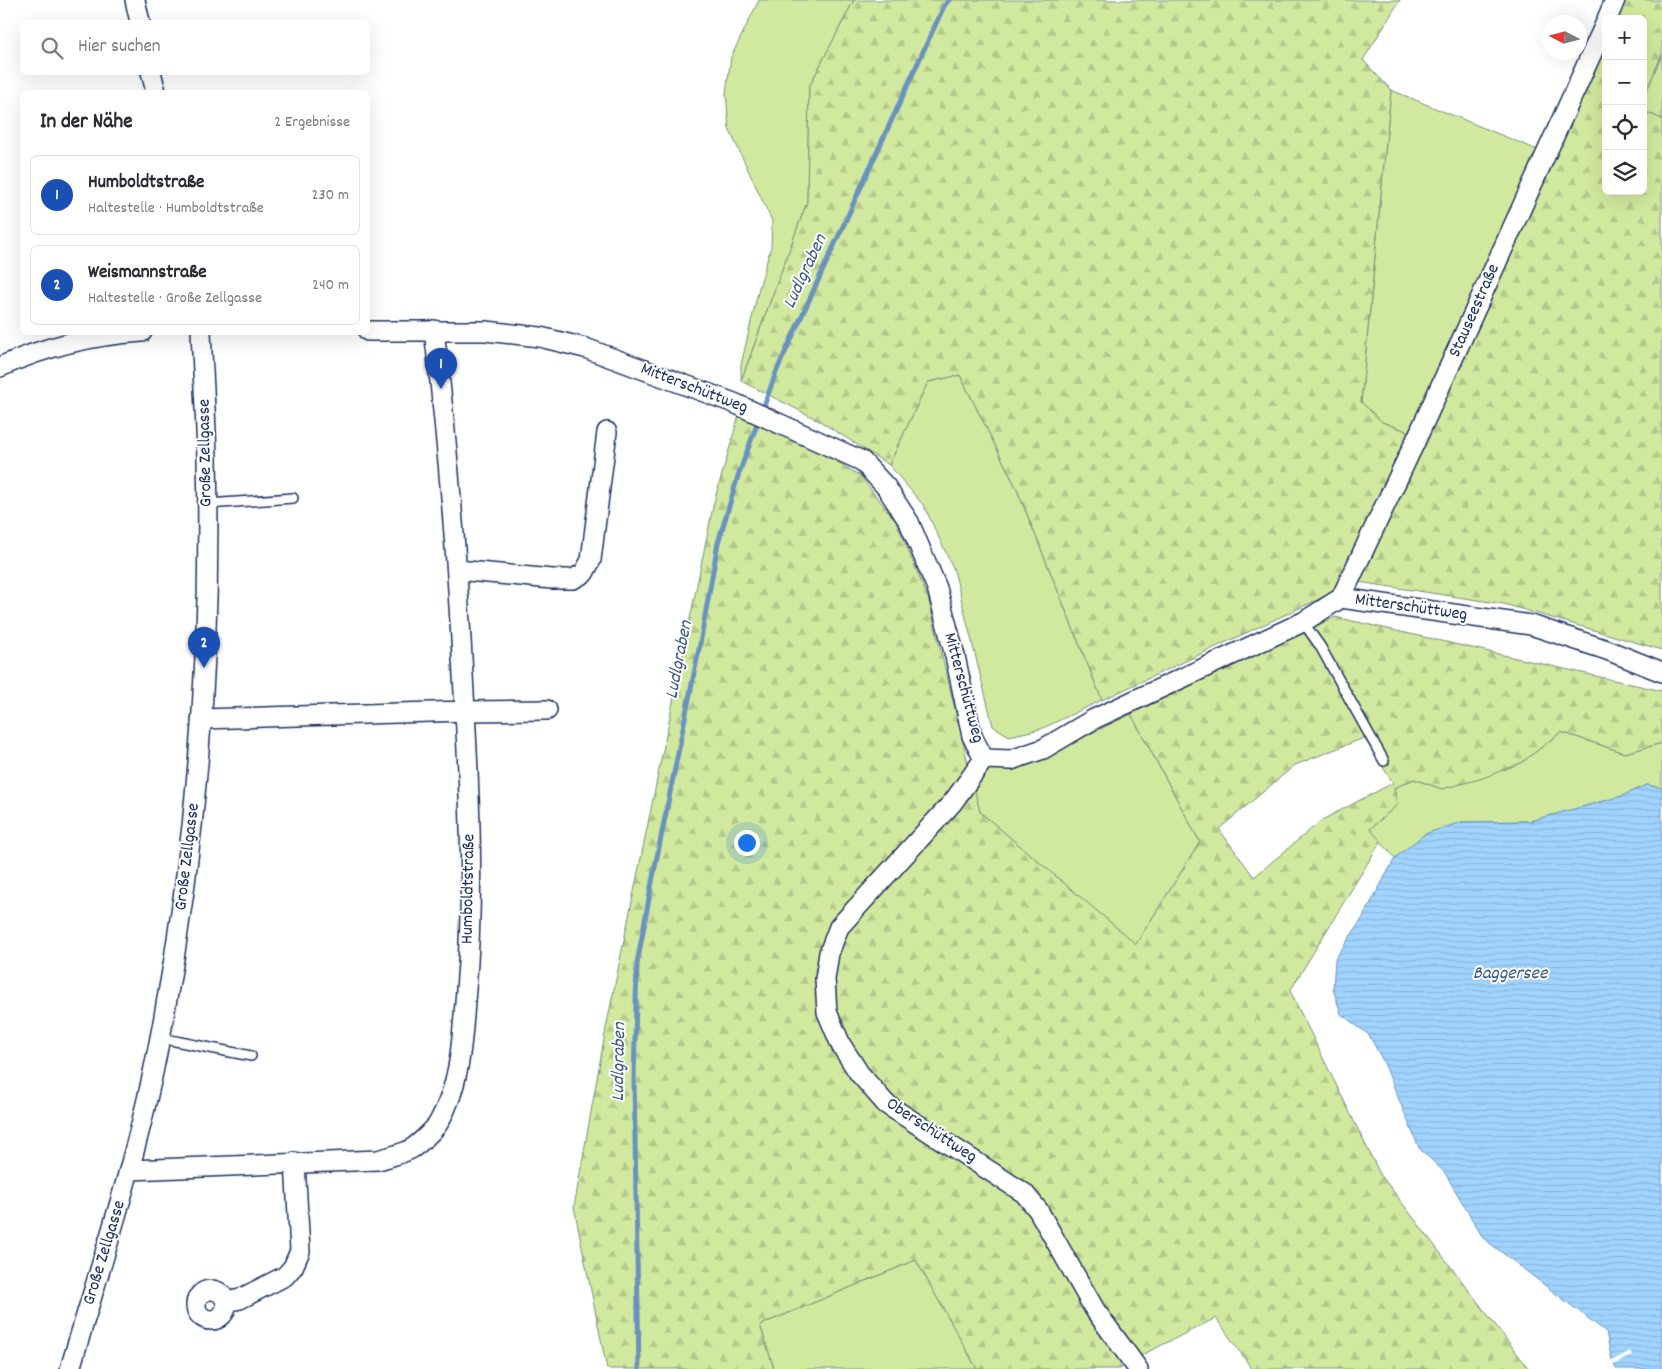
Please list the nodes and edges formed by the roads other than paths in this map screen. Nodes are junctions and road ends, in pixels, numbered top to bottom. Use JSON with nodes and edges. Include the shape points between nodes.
{"nodes":[{"id":1,"x":134,"y":0,"type":"edge"},
{"id":2,"x":1616,"y":0,"type":"edge"},
{"id":3,"x":1608,"y":15,"type":"edge"},
{"id":4,"x":139,"y":20,"type":"edge"},
{"id":5,"x":1602,"y":29,"type":"edge"},
{"id":6,"x":152,"y":75,"type":"edge"},
{"id":7,"x":156,"y":90,"type":"edge"},
{"id":8,"x":434,"y":330,"type":"junction"},
{"id":9,"x":370,"y":331,"type":"edge"},
{"id":10,"x":116,"y":335,"type":"edge"},
{"id":11,"x":202,"y":335,"type":"edge"},
{"id":12,"x":0,"y":367,"type":"edge"},
{"id":13,"x":607,"y":432,"type":"dead end"},
{"id":14,"x":293,"y":498,"type":"dead end"},
{"id":15,"x":207,"y":504,"type":"junction"},
{"id":16,"x":457,"y":570,"type":"junction"},
{"id":17,"x":1341,"y":598,"type":"junction"},
{"id":18,"x":1303,"y":622,"type":"junction"},
{"id":19,"x":1662,"y":672,"type":"edge"},
{"id":20,"x":548,"y":710,"type":"dead end"},
{"id":21,"x":465,"y":711,"type":"junction"},
{"id":22,"x":201,"y":719,"type":"junction"},
{"id":23,"x":984,"y":759,"type":"junction"},
{"id":24,"x":1384,"y":761,"type":"dead end"},
{"id":25,"x":160,"y":1038,"type":"junction"},
{"id":26,"x":252,"y":1056,"type":"dead end"},
{"id":27,"x":294,"y":1162,"type":"junction"},
{"id":28,"x":130,"y":1170,"type":"junction"},
{"id":29,"x":226,"y":1302,"type":"dead end"},
{"id":30,"x":70,"y":1369,"type":"edge"},
{"id":31,"x":1138,"y":1369,"type":"edge"}],
"edges":[{"from":1,"to":4,"type":"street"},
{"from":2,"to":3,"type":"street","name":"Stauseestraße"},
{"from":5,"to":17,"type":"street","name":"Stauseestraße"},
{"from":6,"to":7,"type":"street"},
{"from":8,"to":9,"type":"street","name":"Mitterschüttweg"},
{"from":8,"to":16,"type":"street","name":"Humboldtstraße"},
{"from":8,"to":23,"type":"street","name":"Mitterschüttweg","via":[[540,337],[585,348],[739,406],[862,461],[886,487],[909,522],[937,588],[972,736]]},
{"from":10,"to":12,"type":"street","via":[[77,341],[23,356]]},
{"from":11,"to":15,"type":"street","name":"Große Zellgasse"},
{"from":13,"to":16,"type":"street","via":[[591,560],[584,574],[573,579],[552,579]]},
{"from":14,"to":15,"type":"lane"},
{"from":15,"to":22,"type":"street","name":"Große Zellgasse","via":[[207,612]]},
{"from":16,"to":21,"type":"street","name":"Humboldtstraße"},
{"from":17,"to":18,"type":"street","name":"Mitterschüttweg"},
{"from":17,"to":19,"type":"street","name":"Mitterschüttweg","via":[[1531,625]]},
{"from":18,"to":23,"type":"street","name":"Mitterschüttweg","via":[[1094,719],[1043,749],[1010,760]]},
{"from":18,"to":24,"type":"lane","via":[[1320,646]]},
{"from":20,"to":21,"type":"street"},
{"from":21,"to":22,"type":"street"},
{"from":21,"to":27,"type":"street","name":"Humboldtstraße","via":[[471,860],[468,961],[459,1070],[449,1101],[438,1124],[411,1149],[378,1160]]},
{"from":22,"to":25,"type":"street","name":"Große Zellgasse","via":[[192,835]]},
{"from":23,"to":31,"type":"street","name":"Oberschüttweg","via":[[953,802],[839,927],[829,953],[825,979],[827,1012],[841,1045],[859,1073],[886,1104],[1024,1193],[1038,1210],[1095,1310]]},
{"from":25,"to":26,"type":"lane"},
{"from":25,"to":28,"type":"street","name":"Große Zellgasse"},
{"from":27,"to":28,"type":"street","name":"Humboldtstraße"},
{"from":27,"to":29,"type":"street","via":[[300,1251],[293,1267],[284,1276],[240,1300]]},
{"from":28,"to":30,"type":"street","name":"Große Zellgasse"}]}
